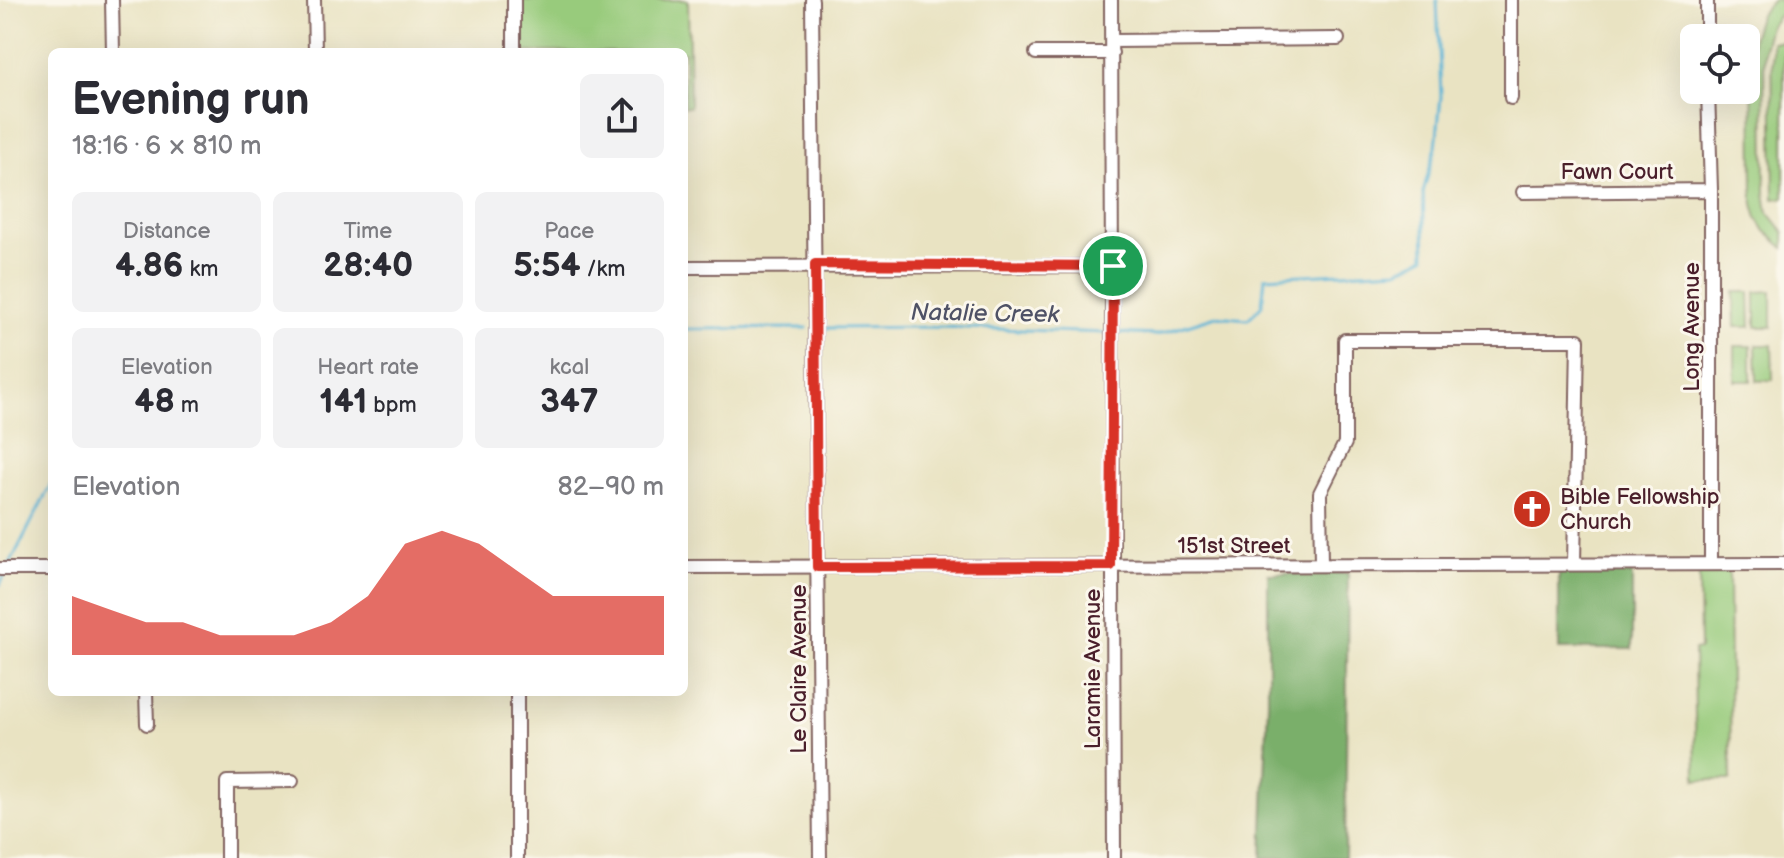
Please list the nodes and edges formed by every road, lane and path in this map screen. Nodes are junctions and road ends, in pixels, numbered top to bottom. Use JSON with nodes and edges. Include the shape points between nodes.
{"nodes":[{"id":1,"x":112,"y":0,"type":"edge"},
{"id":2,"x":314,"y":0,"type":"edge"},
{"id":3,"x":514,"y":0,"type":"edge"},
{"id":4,"x":812,"y":0,"type":"edge"},
{"id":5,"x":1111,"y":0,"type":"edge"},
{"id":6,"x":1511,"y":0,"type":"edge"},
{"id":7,"x":1707,"y":0,"type":"edge"},
{"id":8,"x":1707,"y":24,"type":"edge"},
{"id":9,"x":1338,"y":39,"type":"dead end"},
{"id":10,"x":1112,"y":47,"type":"junction"},
{"id":11,"x":113,"y":48,"type":"edge"},
{"id":12,"x":315,"y":48,"type":"edge"},
{"id":13,"x":514,"y":48,"type":"edge"},
{"id":14,"x":1036,"y":53,"type":"dead end"},
{"id":15,"x":1511,"y":98,"type":"dead end"},
{"id":16,"x":1708,"y":104,"type":"edge"},
{"id":17,"x":1711,"y":190,"type":"junction"},
{"id":18,"x":1523,"y":192,"type":"dead end"},
{"id":19,"x":815,"y":264,"type":"junction"},
{"id":20,"x":1113,"y":266,"type":"junction"},
{"id":21,"x":688,"y":267,"type":"edge"},
{"id":22,"x":1574,"y":564,"type":"junction"},
{"id":23,"x":1711,"y":564,"type":"junction"},
{"id":24,"x":1784,"y":564,"type":"edge"},
{"id":25,"x":1321,"y":565,"type":"junction"},
{"id":26,"x":1111,"y":566,"type":"junction"},
{"id":27,"x":688,"y":567,"type":"edge"},
{"id":28,"x":817,"y":567,"type":"junction"},
{"id":29,"x":0,"y":569,"type":"edge"},
{"id":30,"x":48,"y":569,"type":"edge"},
{"id":31,"x":146,"y":696,"type":"edge"},
{"id":32,"x":517,"y":696,"type":"edge"},
{"id":33,"x":147,"y":724,"type":"dead end"},
{"id":34,"x":292,"y":781,"type":"dead end"},
{"id":35,"x":227,"y":858,"type":"edge"},
{"id":36,"x":517,"y":858,"type":"edge"},
{"id":37,"x":820,"y":858,"type":"edge"},
{"id":38,"x":1114,"y":858,"type":"edge"}],
"edges":[{"from":1,"to":11,"type":"street"},
{"from":2,"to":12,"type":"street"},
{"from":3,"to":13,"type":"street"},
{"from":4,"to":19,"type":"street","name":"Le Claire Avenue"},
{"from":5,"to":10,"type":"street","name":"Laramie Avenue"},
{"from":6,"to":15,"type":"street"},
{"from":7,"to":8,"type":"street"},
{"from":9,"to":10,"type":"street"},
{"from":10,"to":14,"type":"street"},
{"from":10,"to":20,"type":"street","name":"Laramie Avenue"},
{"from":16,"to":17,"type":"street","name":"Long Avenue"},
{"from":17,"to":18,"type":"street","name":"Fawn Court"},
{"from":17,"to":23,"type":"street","name":"Long Avenue"},
{"from":19,"to":20,"type":"street"},
{"from":19,"to":21,"type":"street"},
{"from":19,"to":28,"type":"street","name":"Le Claire Avenue"},
{"from":20,"to":26,"type":"street","name":"Laramie Avenue"},
{"from":22,"to":23,"type":"street","name":"151st Street"},
{"from":22,"to":25,"type":"street","name":"151st Street"},
{"from":22,"to":25,"type":"street","via":[[1578,340],[1345,340],[1345,443],[1320,493]]},
{"from":23,"to":24,"type":"street","name":"151st Street"},
{"from":25,"to":26,"type":"street","name":"151st Street"},
{"from":26,"to":28,"type":"street","name":"151st Street"},
{"from":26,"to":38,"type":"street","name":"Laramie Avenue"},
{"from":27,"to":28,"type":"street","name":"151st Street"},
{"from":28,"to":37,"type":"street","name":"Le Claire Avenue"},
{"from":29,"to":30,"type":"street"},
{"from":31,"to":33,"type":"street"},
{"from":32,"to":36,"type":"street"},
{"from":34,"to":35,"type":"street","via":[[227,782]]}]}
